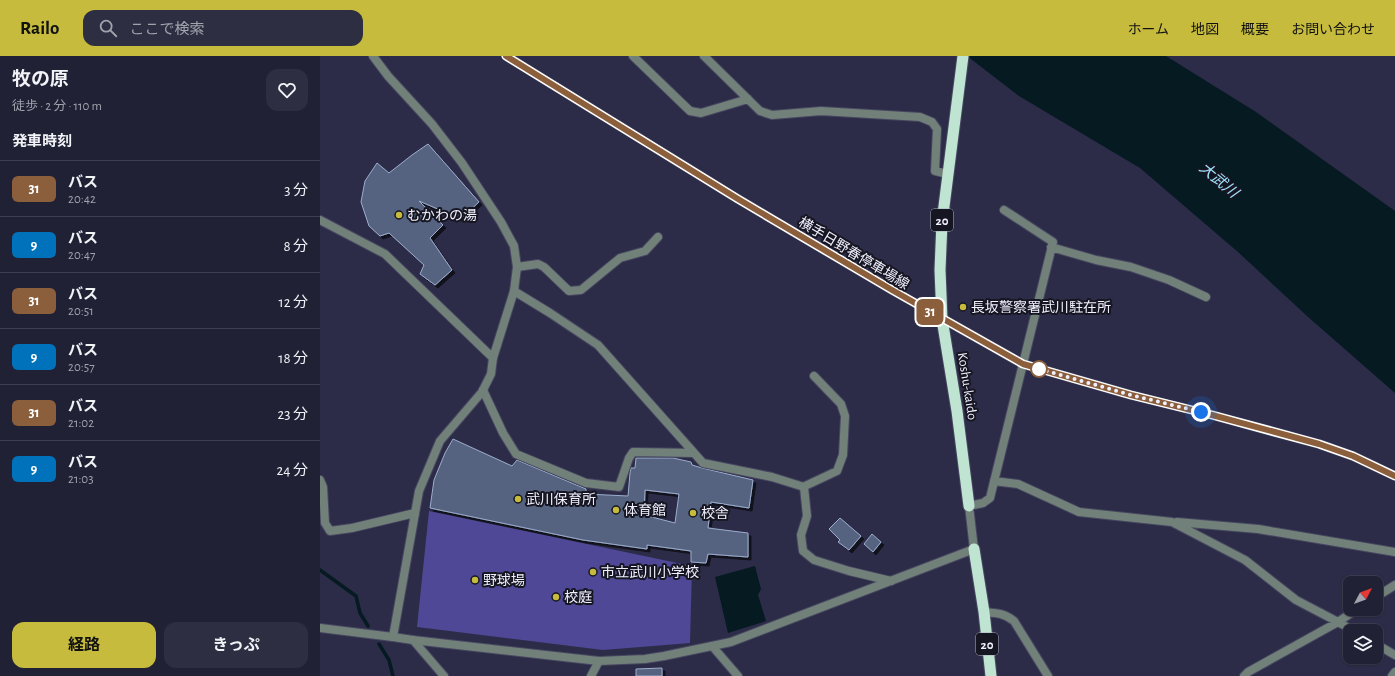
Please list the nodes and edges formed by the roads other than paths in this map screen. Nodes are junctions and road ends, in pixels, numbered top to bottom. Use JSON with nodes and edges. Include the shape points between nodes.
{"nodes":[{"id":1,"x":373,"y":56,"type":"edge"},
{"id":2,"x":506,"y":56,"type":"edge"},
{"id":3,"x":633,"y":56,"type":"edge"},
{"id":4,"x":704,"y":56,"type":"edge"},
{"id":5,"x":963,"y":56,"type":"edge"},
{"id":6,"x":748,"y":99,"type":"junction"},
{"id":7,"x":948,"y":174,"type":"junction"},
{"id":8,"x":1004,"y":210,"type":"dead end"},
{"id":9,"x":320,"y":220,"type":"edge"},
{"id":10,"x":658,"y":237,"type":"dead end"},
{"id":11,"x":1051,"y":247,"type":"junction"},
{"id":12,"x":517,"y":267,"type":"junction"},
{"id":13,"x":514,"y":291,"type":"junction"},
{"id":14,"x":1206,"y":297,"type":"dead end"},
{"id":15,"x":942,"y":319,"type":"junction"},
{"id":16,"x":493,"y":358,"type":"junction"},
{"id":17,"x":1023,"y":364,"type":"junction"},
{"id":18,"x":814,"y":376,"type":"dead end"},
{"id":19,"x":483,"y":390,"type":"junction"},
{"id":20,"x":694,"y":453,"type":"junction"},
{"id":21,"x":1395,"y":476,"type":"edge"},
{"id":22,"x":320,"y":480,"type":"edge"},
{"id":23,"x":994,"y":481,"type":"junction"},
{"id":24,"x":805,"y":486,"type":"dead end"},
{"id":25,"x":969,"y":506,"type":"junction"},
{"id":26,"x":415,"y":513,"type":"junction"},
{"id":27,"x":1172,"y":522,"type":"junction"},
{"id":28,"x":974,"y":549,"type":"junction"},
{"id":29,"x":1395,"y":552,"type":"edge"},
{"id":30,"x":891,"y":581,"type":"junction"},
{"id":31,"x":1395,"y":585,"type":"edge"},
{"id":32,"x":1383,"y":593,"type":"edge"},
{"id":33,"x":984,"y":612,"type":"junction"},
{"id":34,"x":1347,"y":616,"type":"edge"},
{"id":35,"x":1338,"y":622,"type":"junction"},
{"id":36,"x":1343,"y":625,"type":"edge"},
{"id":37,"x":320,"y":628,"type":"edge"},
{"id":38,"x":393,"y":637,"type":"junction"},
{"id":39,"x":413,"y":640,"type":"junction"},
{"id":40,"x":713,"y":647,"type":"junction"},
{"id":41,"x":1383,"y":648,"type":"edge"},
{"id":42,"x":1395,"y":655,"type":"edge"},
{"id":43,"x":599,"y":661,"type":"junction"},
{"id":44,"x":1395,"y":672,"type":"edge"},
{"id":45,"x":444,"y":676,"type":"edge"},
{"id":46,"x":591,"y":676,"type":"edge"},
{"id":47,"x":738,"y":676,"type":"edge"},
{"id":48,"x":991,"y":676,"type":"edge"},
{"id":49,"x":1048,"y":676,"type":"edge"},
{"id":50,"x":1244,"y":676,"type":"edge"},
{"id":51,"x":1392,"y":676,"type":"edge"}],
"edges":[{"from":1,"to":12,"type":"street","via":[[462,163],[514,246]]},
{"from":2,"to":15,"type":"main road","name":"横手日野春停車場線","via":[[738,199]]},
{"from":3,"to":6,"type":"street","via":[[690,112],[701,112]]},
{"from":4,"to":6,"type":"street"},
{"from":5,"to":7,"type":"highway","name":"Koshu-kaido","number":"20"},
{"from":6,"to":7,"type":"street","via":[[760,111],[772,115],[821,111],[920,117],[932,122],[936,129],[935,171]]},
{"from":7,"to":15,"type":"highway","name":"Koshu-kaido","number":"20","via":[[940,270]]},
{"from":8,"to":11,"type":"street","via":[[1053,242]]},
{"from":9,"to":16,"type":"street","via":[[385,254]]},
{"from":10,"to":12,"type":"street","via":[[645,251],[620,258],[581,290],[569,291],[538,264]]},
{"from":11,"to":14,"type":"street","via":[[1096,260],[1131,266]]},
{"from":11,"to":17,"type":"street"},
{"from":12,"to":13,"type":"street"},
{"from":13,"to":16,"type":"street"},
{"from":13,"to":20,"type":"street","via":[[598,345]]},
{"from":15,"to":17,"type":"main road","name":"横手日野春停車場線"},
{"from":15,"to":25,"type":"highway","name":"Koshu-kaido","number":"20"},
{"from":16,"to":19,"type":"street","via":[[491,374]]},
{"from":17,"to":21,"type":"main road","name":"横手日野春停車場線","via":[[1319,444],[1353,456]]},
{"from":17,"to":23,"type":"street"},
{"from":18,"to":24,"type":"street","via":[[841,404],[845,416],[843,455],[837,471]]},
{"from":19,"to":20,"type":"street","via":[[516,454],[586,483],[619,487],[633,452]]},
{"from":19,"to":26,"type":"street","via":[[440,441],[419,491]]},
{"from":20,"to":30,"type":"street","via":[[703,463],[772,477],[804,487],[807,516],[801,535],[803,551],[814,560]]},
{"from":22,"to":26,"type":"street","via":[[323,487],[325,523],[330,531]]},
{"from":23,"to":25,"type":"street","via":[[990,498],[983,503]]},
{"from":23,"to":27,"type":"street","via":[[1018,484],[1079,512]]},
{"from":25,"to":28,"type":"street"},
{"from":26,"to":38,"type":"street"},
{"from":27,"to":29,"type":"street","via":[[1258,529]]},
{"from":27,"to":35,"type":"street","via":[[1245,560],[1296,600]]},
{"from":28,"to":30,"type":"street"},
{"from":28,"to":33,"type":"highway","number":"20"},
{"from":30,"to":40,"type":"street"},
{"from":31,"to":32,"type":"street"},
{"from":33,"to":48,"type":"highway","number":"20"},
{"from":33,"to":49,"type":"street","via":[[1000,613],[1014,621]]},
{"from":34,"to":35,"type":"street"},
{"from":35,"to":36,"type":"street"},
{"from":35,"to":50,"type":"street"},
{"from":37,"to":38,"type":"street"},
{"from":38,"to":39,"type":"street"},
{"from":39,"to":43,"type":"street"},
{"from":39,"to":45,"type":"street"},
{"from":40,"to":43,"type":"street","via":[[644,659]]},
{"from":40,"to":47,"type":"street"},
{"from":41,"to":42,"type":"street"},
{"from":43,"to":46,"type":"street"},
{"from":44,"to":51,"type":"street"}]}
